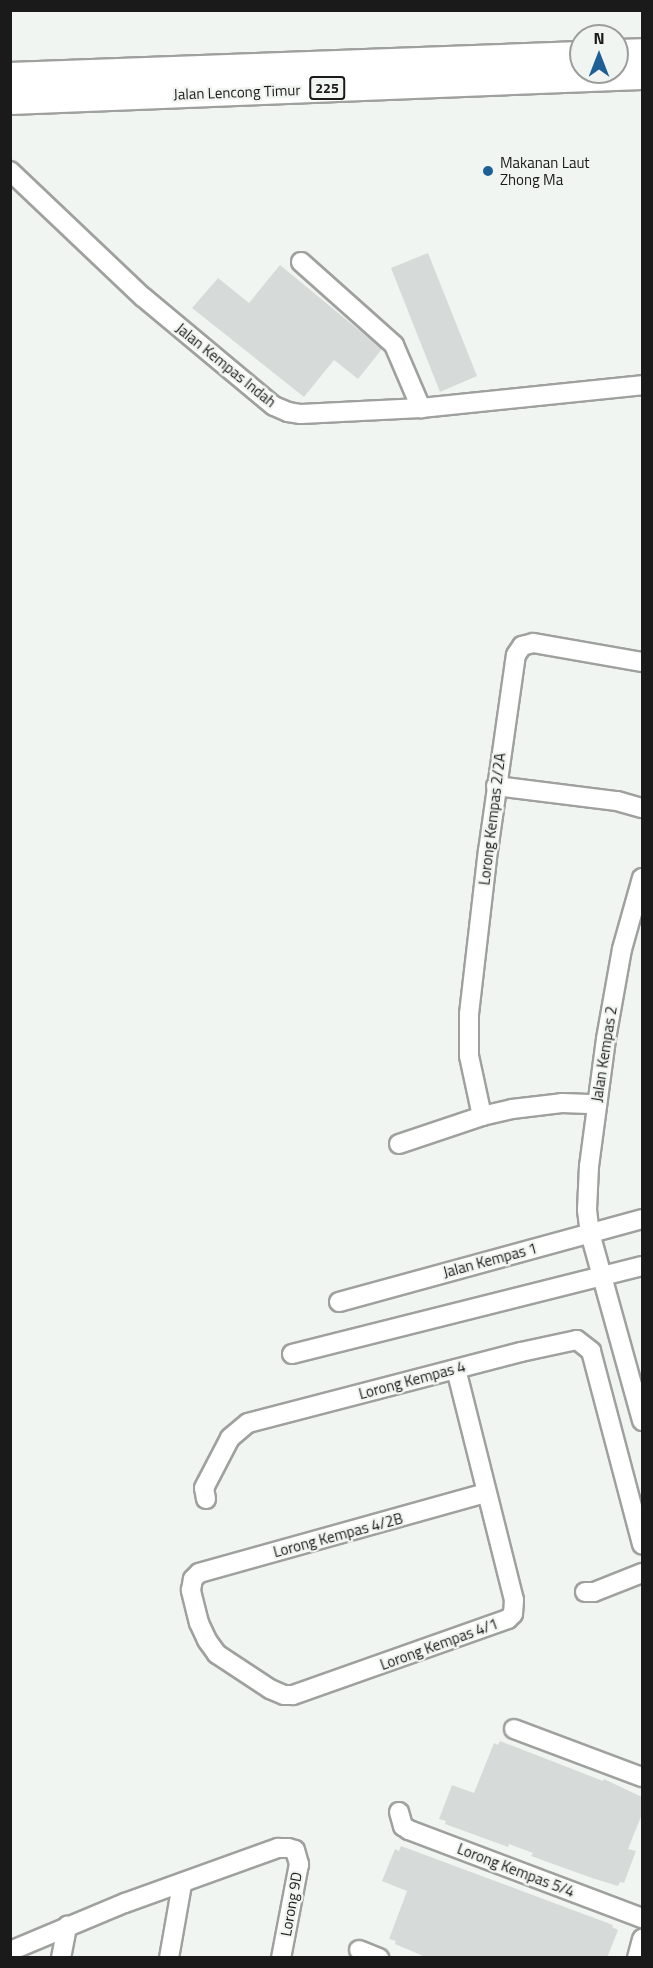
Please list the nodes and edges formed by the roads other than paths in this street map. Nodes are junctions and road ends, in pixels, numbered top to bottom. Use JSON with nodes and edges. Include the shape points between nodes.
{"nodes":[{"id":1,"x":569,"y":55,"type":"edge"},
{"id":2,"x":10,"y":76,"type":"edge"},
{"id":3,"x":642,"y":76,"type":"edge"},
{"id":4,"x":10,"y":101,"type":"edge"},
{"id":5,"x":10,"y":171,"type":"edge"},
{"id":6,"x":302,"y":262,"type":"dead end"},
{"id":7,"x":642,"y":385,"type":"edge"},
{"id":8,"x":421,"y":408,"type":"junction"},
{"id":9,"x":642,"y":662,"type":"edge"},
{"id":10,"x":496,"y":786,"type":"junction"},
{"id":11,"x":642,"y":808,"type":"edge"},
{"id":12,"x":642,"y":878,"type":"edge"},
{"id":13,"x":596,"y":1104,"type":"junction"},
{"id":14,"x":482,"y":1116,"type":"junction"},
{"id":15,"x":399,"y":1144,"type":"dead end"},
{"id":16,"x":642,"y":1219,"type":"edge"},
{"id":17,"x":590,"y":1233,"type":"junction"},
{"id":18,"x":642,"y":1266,"type":"edge"},
{"id":19,"x":602,"y":1277,"type":"junction"},
{"id":20,"x":339,"y":1302,"type":"dead end"},
{"id":21,"x":292,"y":1354,"type":"dead end"},
{"id":22,"x":456,"y":1368,"type":"junction"},
{"id":23,"x":642,"y":1418,"type":"edge"},
{"id":24,"x":609,"y":1422,"type":"junction"},
{"id":25,"x":486,"y":1493,"type":"junction"},
{"id":26,"x":206,"y":1499,"type":"dead end"},
{"id":27,"x":642,"y":1544,"type":"edge"},
{"id":28,"x":642,"y":1573,"type":"edge"},
{"id":29,"x":585,"y":1592,"type":"dead end"},
{"id":30,"x":207,"y":1640,"type":"joint"},
{"id":31,"x":514,"y":1729,"type":"dead end"},
{"id":32,"x":642,"y":1777,"type":"edge"},
{"id":33,"x":399,"y":1812,"type":"dead end"},
{"id":34,"x":182,"y":1884,"type":"junction"},
{"id":35,"x":642,"y":1918,"type":"edge"},
{"id":36,"x":67,"y":1926,"type":"junction"},
{"id":37,"x":642,"y":1939,"type":"edge"},
{"id":38,"x":359,"y":1950,"type":"dead end"},
{"id":39,"x":10,"y":1951,"type":"edge"},
{"id":40,"x":61,"y":1958,"type":"edge"},
{"id":41,"x":169,"y":1958,"type":"edge"},
{"id":42,"x":281,"y":1958,"type":"edge"},
{"id":43,"x":379,"y":1958,"type":"edge"},
{"id":44,"x":637,"y":1958,"type":"edge"}],
"edges":[{"from":1,"to":2,"type":"highway","name":"Jalan Lencong Timur","number":"225"},
{"from":3,"to":4,"type":"highway","name":"Jalan Lencong Timur","number":"225"},
{"from":5,"to":8,"type":"street","name":"Jalan Kempas Indah","via":[[143,297],[274,406],[301,414]]},
{"from":6,"to":8,"type":"street","via":[[394,345]]},
{"from":7,"to":8,"type":"street","name":"Jalan Kempas Indah"},
{"from":9,"to":10,"type":"street","name":"Lorong Kempas 2/2A","via":[[534,643],[522,646],[516,655]]},
{"from":10,"to":11,"type":"street","via":[[617,801]]},
{"from":10,"to":14,"type":"street","name":"Lorong Kempas 2/2A","via":[[469,1014],[470,1056]]},
{"from":12,"to":13,"type":"street","name":"Jalan Kempas 2","via":[[622,949]]},
{"from":13,"to":14,"type":"street","via":[[537,1105]]},
{"from":13,"to":17,"type":"street","name":"Jalan Kempas 2","via":[[588,1187]]},
{"from":14,"to":15,"type":"street"},
{"from":16,"to":17,"type":"street","name":"Jalan Kempas 1"},
{"from":17,"to":19,"type":"street","name":"Jalan Kempas 2"},
{"from":17,"to":20,"type":"street","name":"Jalan Kempas 1"},
{"from":18,"to":19,"type":"street"},
{"from":19,"to":21,"type":"street"},
{"from":19,"to":23,"type":"street","name":"Jalan Kempas 2"},
{"from":22,"to":24,"type":"street","name":"Lorong Kempas 4","via":[[577,1340],[591,1351]]},
{"from":22,"to":25,"type":"street","name":"Lorong Kempas 4/1"},
{"from":22,"to":26,"type":"street","name":"Lorong Kempas 4","via":[[242,1426],[230,1438],[204,1488]]},
{"from":23,"to":24,"type":"street"},
{"from":24,"to":27,"type":"street","name":"Lorong Kempas 4"},
{"from":25,"to":30,"type":"street","name":"Lorong Kempas 4/2B","via":[[199,1573],[191,1590]]},
{"from":25,"to":30,"type":"street","name":"Lorong Kempas 4/1","via":[[514,1600],[514,1610],[508,1618],[293,1695],[270,1689],[217,1654]]},
{"from":28,"to":29,"type":"street"},
{"from":31,"to":32,"type":"street"},
{"from":33,"to":35,"type":"street","name":"Lorong Kempas 5/4","via":[[403,1826],[409,1830]]},
{"from":34,"to":36,"type":"street"},
{"from":34,"to":41,"type":"street"},
{"from":34,"to":42,"type":"street","name":"Lorong 9D","via":[[278,1848],[294,1850],[299,1864]]},
{"from":36,"to":39,"type":"street"},
{"from":36,"to":40,"type":"street"},
{"from":37,"to":44,"type":"street"},
{"from":38,"to":43,"type":"street"}]}
